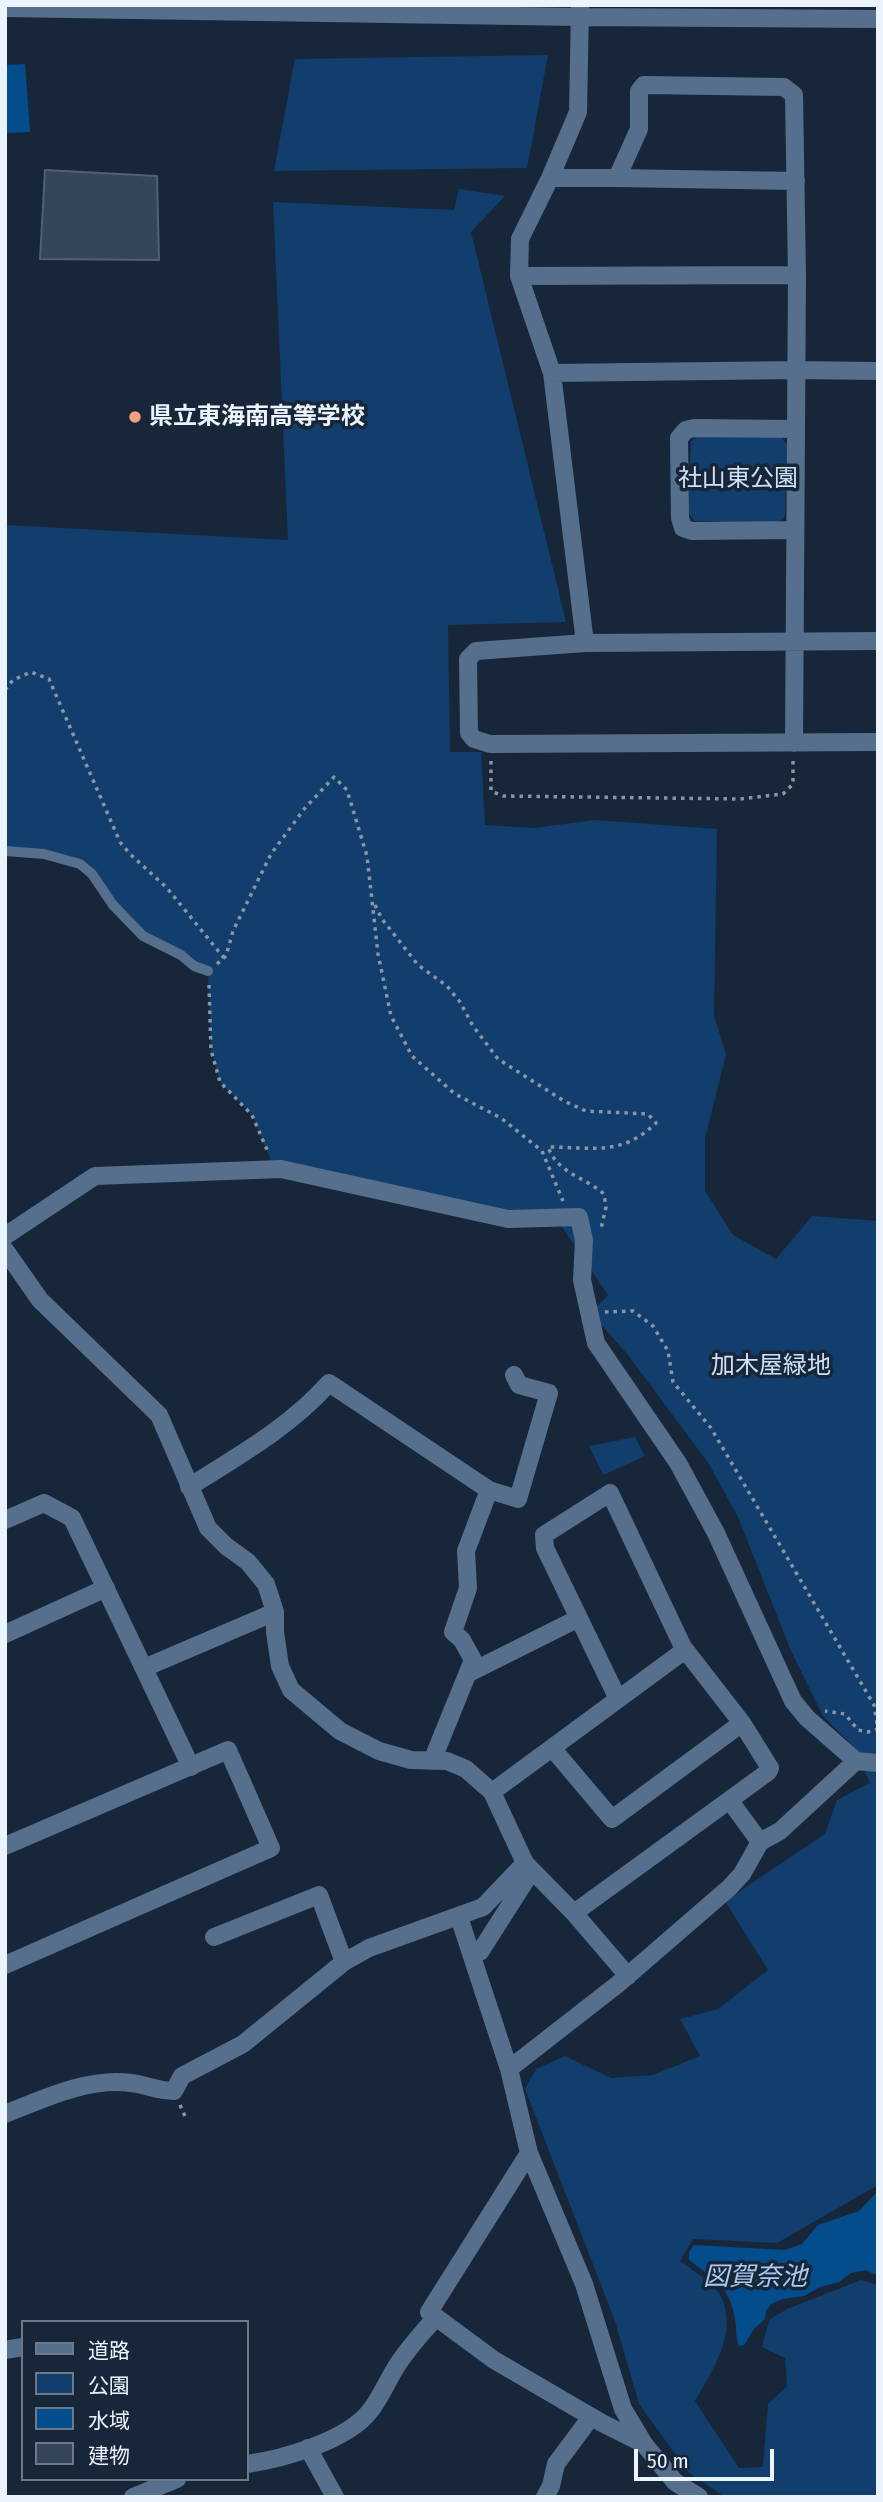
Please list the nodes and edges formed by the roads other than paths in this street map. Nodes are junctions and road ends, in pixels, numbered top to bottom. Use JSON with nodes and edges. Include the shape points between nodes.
{"nodes":[{"id":1,"x":5,"y":8,"type":"edge"},
{"id":2,"x":242,"y":8,"type":"edge"},
{"id":3,"x":580,"y":11,"type":"edge"},
{"id":4,"x":878,"y":19,"type":"edge"},
{"id":5,"x":550,"y":178,"type":"junction"},
{"id":6,"x":617,"y":178,"type":"junction"},
{"id":7,"x":796,"y":181,"type":"junction"},
{"id":8,"x":519,"y":275,"type":"junction"},
{"id":9,"x":797,"y":275,"type":"junction"},
{"id":10,"x":796,"y":370,"type":"junction"},
{"id":11,"x":878,"y":371,"type":"edge"},
{"id":12,"x":552,"y":373,"type":"junction"},
{"id":13,"x":795,"y":429,"type":"junction"},
{"id":14,"x":793,"y":530,"type":"junction"},
{"id":15,"x":878,"y":641,"type":"edge"},
{"id":16,"x":794,"y":642,"type":"junction"},
{"id":17,"x":585,"y":643,"type":"junction"},
{"id":18,"x":878,"y":742,"type":"edge"},
{"id":19,"x":793,"y":743,"type":"junction"},
{"id":20,"x":5,"y":850,"type":"edge"},
{"id":21,"x":208,"y":971,"type":"road end"},
{"id":22,"x":5,"y":1236,"type":"edge"},
{"id":23,"x":5,"y":1250,"type":"edge"},
{"id":24,"x":514,"y":1375,"type":"dead end"},
{"id":25,"x":189,"y":1487,"type":"junction"},
{"id":26,"x":489,"y":1490,"type":"junction"},
{"id":27,"x":5,"y":1520,"type":"edge"},
{"id":28,"x":106,"y":1588,"type":"junction"},
{"id":29,"x":275,"y":1612,"type":"junction"},
{"id":30,"x":579,"y":1618,"type":"junction"},
{"id":31,"x":5,"y":1634,"type":"edge"},
{"id":32,"x":685,"y":1650,"type":"junction"},
{"id":33,"x":144,"y":1668,"type":"junction"},
{"id":34,"x":467,"y":1674,"type":"junction"},
{"id":35,"x":618,"y":1699,"type":"junction"},
{"id":36,"x":742,"y":1723,"type":"junction"},
{"id":37,"x":552,"y":1748,"type":"junction"},
{"id":38,"x":432,"y":1761,"type":"junction"},
{"id":39,"x":856,"y":1761,"type":"junction"},
{"id":40,"x":878,"y":1763,"type":"edge"},
{"id":41,"x":191,"y":1767,"type":"junction"},
{"id":42,"x":492,"y":1792,"type":"junction"},
{"id":43,"x":730,"y":1801,"type":"junction"},
{"id":44,"x":760,"y":1842,"type":"junction"},
{"id":45,"x":5,"y":1846,"type":"edge"},
{"id":46,"x":525,"y":1863,"type":"junction"},
{"id":47,"x":574,"y":1913,"type":"junction"},
{"id":48,"x":459,"y":1917,"type":"junction"},
{"id":49,"x":214,"y":1937,"type":"dead end"},
{"id":50,"x":480,"y":1952,"type":"dead end"},
{"id":51,"x":344,"y":1962,"type":"junction"},
{"id":52,"x":5,"y":1965,"type":"edge"},
{"id":53,"x":628,"y":1976,"type":"junction"},
{"id":54,"x":509,"y":2069,"type":"junction"},
{"id":55,"x":5,"y":2114,"type":"edge"},
{"id":56,"x":529,"y":2153,"type":"junction"},
{"id":57,"x":436,"y":2317,"type":"junction"},
{"id":58,"x":591,"y":2417,"type":"junction"},
{"id":59,"x":644,"y":2444,"type":"junction"},
{"id":60,"x":308,"y":2448,"type":"junction"},
{"id":61,"x":248,"y":2464,"type":"edge"},
{"id":62,"x":172,"y":2481,"type":"edge"},
{"id":63,"x":133,"y":2497,"type":"edge"},
{"id":64,"x":335,"y":2497,"type":"edge"},
{"id":65,"x":545,"y":2497,"type":"edge"},
{"id":66,"x":699,"y":2497,"type":"edge"}],
"edges":[{"from":1,"to":2,"type":"street"},
{"from":2,"to":3,"type":"street"},
{"from":3,"to":4,"type":"street"},
{"from":3,"to":5,"type":"street","via":[[578,112]]},
{"from":5,"to":6,"type":"street"},
{"from":5,"to":8,"type":"street","via":[[520,239]]},
{"from":6,"to":7,"type":"street"},
{"from":6,"to":7,"type":"street","via":[[639,129],[639,91],[644,85],[784,87],[794,95]]},
{"from":7,"to":9,"type":"street"},
{"from":8,"to":9,"type":"street"},
{"from":8,"to":12,"type":"street"},
{"from":9,"to":10,"type":"street"},
{"from":10,"to":11,"type":"street"},
{"from":10,"to":12,"type":"street"},
{"from":10,"to":13,"type":"street"},
{"from":12,"to":17,"type":"street"},
{"from":13,"to":14,"type":"street"},
{"from":13,"to":14,"type":"street","via":[[694,428],[678,438],[683,528]]},
{"from":14,"to":16,"type":"street"},
{"from":15,"to":16,"type":"street"},
{"from":16,"to":17,"type":"street"},
{"from":16,"to":19,"type":"street"},
{"from":17,"to":19,"type":"street","via":[[471,654],[469,733],[490,744]]},
{"from":18,"to":19,"type":"street"},
{"from":20,"to":21,"type":"lane","via":[[80,864],[143,936]]},
{"from":22,"to":39,"type":"street","via":[[95,1175],[275,1170],[508,1219],[579,1217],[584,1240],[582,1280],[596,1343],[678,1464],[716,1534],[793,1701]]},
{"from":23,"to":25,"type":"street","via":[[40,1300],[159,1415]]},
{"from":24,"to":26,"type":"street","via":[[519,1385],[549,1393],[518,1499]]},
{"from":25,"to":26,"type":"street","via":[[276,1432],[329,1383]]},
{"from":25,"to":29,"type":"street","via":[[208,1528],[266,1584]]},
{"from":26,"to":34,"type":"street","via":[[466,1551],[468,1588],[453,1632],[473,1660]]},
{"from":27,"to":28,"type":"street","via":[[44,1503],[72,1518]]},
{"from":28,"to":31,"type":"street"},
{"from":28,"to":33,"type":"street"},
{"from":29,"to":33,"type":"street"},
{"from":29,"to":38,"type":"street","via":[[280,1666],[291,1690],[340,1731],[379,1751]]},
{"from":30,"to":32,"type":"street","via":[[545,1548],[544,1535],[610,1493]]},
{"from":30,"to":34,"type":"street"},
{"from":30,"to":35,"type":"street"},
{"from":32,"to":35,"type":"street"},
{"from":32,"to":36,"type":"street"},
{"from":33,"to":41,"type":"street"},
{"from":34,"to":38,"type":"street"},
{"from":35,"to":37,"type":"street"},
{"from":36,"to":37,"type":"street","via":[[612,1819]]},
{"from":36,"to":43,"type":"street","via":[[771,1768]]},
{"from":37,"to":42,"type":"street"},
{"from":38,"to":42,"type":"street","via":[[466,1769]]},
{"from":39,"to":40,"type":"street"},
{"from":39,"to":44,"type":"street","via":[[780,1831]]},
{"from":41,"to":45,"type":"street"},
{"from":41,"to":52,"type":"street","via":[[228,1751],[271,1848]]},
{"from":42,"to":46,"type":"street"},
{"from":43,"to":44,"type":"street"},
{"from":43,"to":47,"type":"street"},
{"from":44,"to":53,"type":"street","via":[[729,1888]]},
{"from":46,"to":47,"type":"street"},
{"from":46,"to":48,"type":"street","via":[[484,1907]]},
{"from":46,"to":50,"type":"street","via":[[526,1880]]},
{"from":47,"to":53,"type":"street"},
{"from":48,"to":51,"type":"street","via":[[369,1948]]},
{"from":48,"to":54,"type":"street"},
{"from":49,"to":51,"type":"street","via":[[319,1895]]},
{"from":51,"to":55,"type":"street","via":[[243,2044],[182,2076],[174,2091],[113,2083],[79,2088]]},
{"from":53,"to":54,"type":"street"},
{"from":54,"to":56,"type":"street"},
{"from":56,"to":57,"type":"street","via":[[429,2312]]},
{"from":56,"to":59,"type":"street","via":[[584,2284],[623,2409]]},
{"from":57,"to":58,"type":"street","via":[[495,2360]]},
{"from":57,"to":60,"type":"street","via":[[399,2362],[370,2412]]},
{"from":58,"to":59,"type":"street"},
{"from":58,"to":65,"type":"street","via":[[556,2464]]},
{"from":59,"to":66,"type":"street","via":[[675,2482]]},
{"from":60,"to":61,"type":"street"},
{"from":60,"to":64,"type":"street"},
{"from":62,"to":63,"type":"street"}]}
